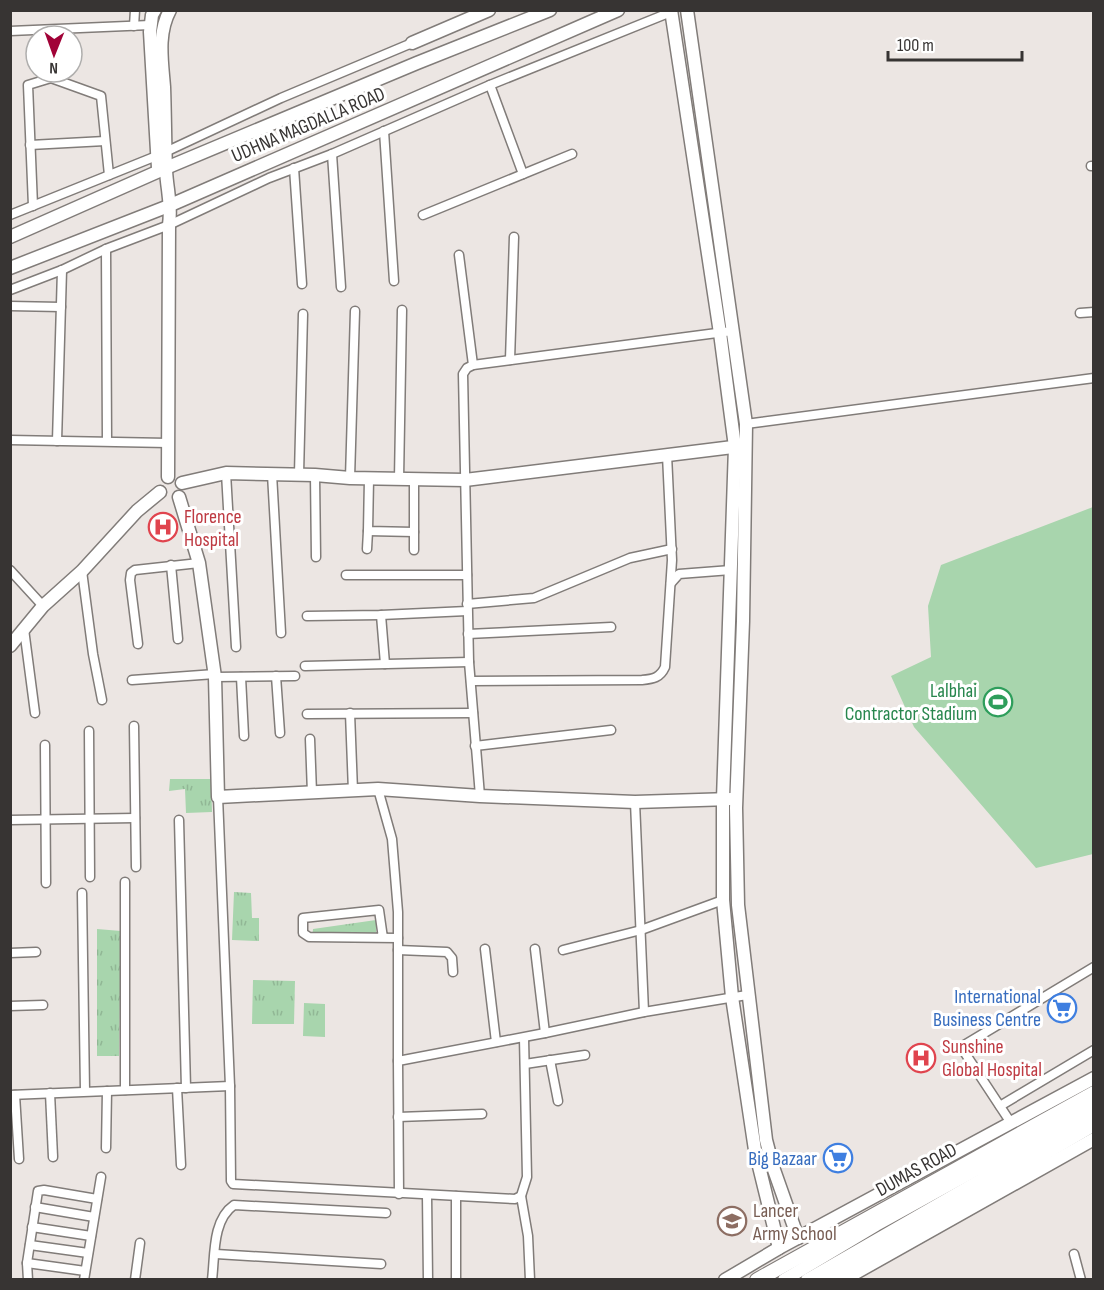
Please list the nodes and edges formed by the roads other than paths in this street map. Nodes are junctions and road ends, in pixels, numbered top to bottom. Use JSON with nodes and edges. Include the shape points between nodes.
{"nodes":[{"id":1,"x":135,"y":10,"type":"edge"},
{"id":2,"x":155,"y":10,"type":"edge"},
{"id":3,"x":170,"y":10,"type":"edge"},
{"id":4,"x":489,"y":10,"type":"edge"},
{"id":5,"x":550,"y":10,"type":"edge"},
{"id":6,"x":618,"y":10,"type":"edge"},
{"id":7,"x":687,"y":10,"type":"edge"},
{"id":8,"x":672,"y":11,"type":"edge"},
{"id":9,"x":150,"y":25,"type":"junction"},
{"id":10,"x":134,"y":26,"type":"junction"},
{"id":11,"x":10,"y":31,"type":"edge"},
{"id":12,"x":412,"y":43,"type":"joint"},
{"id":13,"x":490,"y":86,"type":"junction"},
{"id":14,"x":384,"y":131,"type":"junction"},
{"id":15,"x":105,"y":141,"type":"junction"},
{"id":16,"x":30,"y":145,"type":"junction"},
{"id":17,"x":163,"y":153,"type":"junction"},
{"id":18,"x":332,"y":154,"type":"junction"},
{"id":19,"x":572,"y":154,"type":"dead end"},
{"id":20,"x":294,"y":168,"type":"junction"},
{"id":21,"x":162,"y":170,"type":"junction"},
{"id":22,"x":523,"y":174,"type":"junction"},
{"id":23,"x":109,"y":175,"type":"junction"},
{"id":24,"x":33,"y":206,"type":"junction"},
{"id":25,"x":169,"y":206,"type":"junction"},
{"id":26,"x":10,"y":215,"type":"edge"},
{"id":27,"x":423,"y":215,"type":"dead end"},
{"id":28,"x":169,"y":225,"type":"junction"},
{"id":29,"x":10,"y":237,"type":"edge"},
{"id":30,"x":514,"y":237,"type":"dead end"},
{"id":31,"x":106,"y":249,"type":"junction"},
{"id":32,"x":459,"y":255,"type":"dead end"},
{"id":33,"x":10,"y":268,"type":"edge"},
{"id":34,"x":62,"y":270,"type":"junction"},
{"id":35,"x":394,"y":281,"type":"dead end"},
{"id":36,"x":302,"y":284,"type":"dead end"},
{"id":37,"x":341,"y":287,"type":"dead end"},
{"id":38,"x":10,"y":290,"type":"edge"},
{"id":39,"x":10,"y":306,"type":"edge"},
{"id":40,"x":61,"y":307,"type":"junction"},
{"id":41,"x":402,"y":310,"type":"dead end"},
{"id":42,"x":355,"y":311,"type":"dead end"},
{"id":43,"x":1094,"y":312,"type":"edge"},
{"id":44,"x":1080,"y":313,"type":"dead end"},
{"id":45,"x":303,"y":314,"type":"dead end"},
{"id":46,"x":726,"y":332,"type":"junction"},
{"id":47,"x":510,"y":360,"type":"junction"},
{"id":48,"x":473,"y":366,"type":"junction"},
{"id":49,"x":1094,"y":378,"type":"edge"},
{"id":50,"x":746,"y":424,"type":"junction"},
{"id":51,"x":10,"y":440,"type":"edge"},
{"id":52,"x":57,"y":441,"type":"junction"},
{"id":53,"x":107,"y":441,"type":"junction"},
{"id":54,"x":168,"y":443,"type":"junction"},
{"id":55,"x":741,"y":446,"type":"junction"},
{"id":56,"x":667,"y":455,"type":"junction"},
{"id":57,"x":226,"y":472,"type":"junction"},
{"id":58,"x":272,"y":474,"type":"junction"},
{"id":59,"x":298,"y":474,"type":"junction"},
{"id":60,"x":315,"y":475,"type":"junction"},
{"id":61,"x":168,"y":477,"type":"junction"},
{"id":62,"x":350,"y":478,"type":"junction"},
{"id":63,"x":369,"y":478,"type":"junction"},
{"id":64,"x":399,"y":479,"type":"junction"},
{"id":65,"x":414,"y":479,"type":"junction"},
{"id":66,"x":465,"y":480,"type":"junction"},
{"id":67,"x":182,"y":483,"type":"junction"},
{"id":68,"x":160,"y":492,"type":"junction"},
{"id":69,"x":179,"y":497,"type":"junction"},
{"id":70,"x":368,"y":531,"type":"junction"},
{"id":71,"x":414,"y":532,"type":"junction"},
{"id":72,"x":367,"y":549,"type":"dead end"},
{"id":73,"x":672,"y":549,"type":"junction"},
{"id":74,"x":414,"y":550,"type":"dead end"},
{"id":75,"x":316,"y":557,"type":"dead end"},
{"id":76,"x":199,"y":562,"type":"junction"},
{"id":77,"x":171,"y":565,"type":"junction"},
{"id":78,"x":10,"y":570,"type":"edge"},
{"id":79,"x":730,"y":570,"type":"junction"},
{"id":80,"x":82,"y":571,"type":"junction"},
{"id":81,"x":346,"y":574,"type":"dead end"},
{"id":82,"x":467,"y":575,"type":"junction"},
{"id":83,"x":671,"y":584,"type":"junction"},
{"id":84,"x":43,"y":606,"type":"junction"},
{"id":85,"x":467,"y":608,"type":"junction"},
{"id":86,"x":381,"y":615,"type":"junction"},
{"id":87,"x":307,"y":616,"type":"dead end"},
{"id":88,"x":611,"y":627,"type":"dead end"},
{"id":89,"x":24,"y":629,"type":"junction"},
{"id":90,"x":281,"y":633,"type":"dead end"},
{"id":91,"x":468,"y":634,"type":"junction"},
{"id":92,"x":178,"y":639,"type":"dead end"},
{"id":93,"x":138,"y":644,"type":"dead end"},
{"id":94,"x":10,"y":645,"type":"edge"},
{"id":95,"x":236,"y":647,"type":"dead end"},
{"id":96,"x":469,"y":662,"type":"junction"},
{"id":97,"x":385,"y":664,"type":"junction"},
{"id":98,"x":304,"y":666,"type":"dead end"},
{"id":99,"x":215,"y":675,"type":"junction"},
{"id":100,"x":295,"y":675,"type":"dead end"},
{"id":101,"x":276,"y":676,"type":"junction"},
{"id":102,"x":241,"y":677,"type":"junction"},
{"id":103,"x":132,"y":680,"type":"dead end"},
{"id":104,"x":471,"y":681,"type":"junction"},
{"id":105,"x":102,"y":700,"type":"dead end"},
{"id":106,"x":35,"y":713,"type":"dead end"},
{"id":107,"x":350,"y":713,"type":"junction"},
{"id":108,"x":473,"y":713,"type":"junction"},
{"id":109,"x":307,"y":714,"type":"dead end"},
{"id":110,"x":134,"y":726,"type":"dead end"},
{"id":111,"x":611,"y":730,"type":"dead end"},
{"id":112,"x":89,"y":731,"type":"dead end"},
{"id":113,"x":280,"y":733,"type":"dead end"},
{"id":114,"x":244,"y":736,"type":"dead end"},
{"id":115,"x":310,"y":739,"type":"dead end"},
{"id":116,"x":45,"y":745,"type":"dead end"},
{"id":117,"x":475,"y":746,"type":"junction"},
{"id":118,"x":378,"y":789,"type":"junction"},
{"id":119,"x":353,"y":791,"type":"junction"},
{"id":120,"x":312,"y":793,"type":"junction"},
{"id":121,"x":480,"y":796,"type":"junction"},
{"id":122,"x":218,"y":797,"type":"junction"},
{"id":123,"x":723,"y":799,"type":"junction"},
{"id":124,"x":737,"y":799,"type":"junction"},
{"id":125,"x":635,"y":802,"type":"junction"},
{"id":126,"x":90,"y":818,"type":"junction"},
{"id":127,"x":135,"y":818,"type":"junction"},
{"id":128,"x":45,"y":819,"type":"junction"},
{"id":129,"x":10,"y":820,"type":"edge"},
{"id":130,"x":178,"y":820,"type":"dead end"},
{"id":131,"x":136,"y":867,"type":"dead end"},
{"id":132,"x":90,"y":877,"type":"dead end"},
{"id":133,"x":125,"y":882,"type":"dead end"},
{"id":134,"x":45,"y":883,"type":"dead end"},
{"id":135,"x":82,"y":893,"type":"dead end"},
{"id":136,"x":723,"y":900,"type":"junction"},
{"id":137,"x":640,"y":930,"type":"junction"},
{"id":138,"x":383,"y":938,"type":"junction"},
{"id":139,"x":398,"y":938,"type":"junction"},
{"id":140,"x":485,"y":949,"type":"dead end"},
{"id":141,"x":535,"y":949,"type":"dead end"},
{"id":142,"x":398,"y":950,"type":"junction"},
{"id":143,"x":563,"y":950,"type":"dead end"},
{"id":144,"x":36,"y":952,"type":"dead end"},
{"id":145,"x":10,"y":953,"type":"edge"},
{"id":146,"x":1094,"y":967,"type":"edge"},
{"id":147,"x":453,"y":972,"type":"dead end"},
{"id":148,"x":747,"y":995,"type":"junction"},
{"id":149,"x":732,"y":998,"type":"junction"},
{"id":150,"x":43,"y":1005,"type":"dead end"},
{"id":151,"x":10,"y":1006,"type":"edge"},
{"id":152,"x":644,"y":1012,"type":"junction"},
{"id":153,"x":545,"y":1033,"type":"junction"},
{"id":154,"x":524,"y":1038,"type":"junction"},
{"id":155,"x":496,"y":1042,"type":"junction"},
{"id":156,"x":1094,"y":1050,"type":"edge"},
{"id":157,"x":585,"y":1055,"type":"dead end"},
{"id":158,"x":550,"y":1060,"type":"junction"},
{"id":159,"x":398,"y":1061,"type":"junction"},
{"id":160,"x":525,"y":1064,"type":"junction"},
{"id":161,"x":1094,"y":1078,"type":"edge"},
{"id":162,"x":230,"y":1086,"type":"junction"},
{"id":163,"x":182,"y":1088,"type":"junction"},
{"id":164,"x":125,"y":1090,"type":"junction"},
{"id":165,"x":85,"y":1091,"type":"junction"},
{"id":166,"x":107,"y":1091,"type":"junction"},
{"id":167,"x":50,"y":1093,"type":"junction"},
{"id":168,"x":1094,"y":1093,"type":"edge"},
{"id":169,"x":13,"y":1095,"type":"edge"},
{"id":170,"x":558,"y":1101,"type":"dead end"},
{"id":171,"x":1094,"y":1103,"type":"edge"},
{"id":172,"x":1000,"y":1106,"type":"junction"},
{"id":173,"x":482,"y":1114,"type":"dead end"},
{"id":174,"x":1094,"y":1115,"type":"edge"},
{"id":175,"x":398,"y":1117,"type":"junction"},
{"id":176,"x":1011,"y":1123,"type":"junction"},
{"id":177,"x":1094,"y":1124,"type":"edge"},
{"id":178,"x":1094,"y":1138,"type":"edge"},
{"id":179,"x":106,"y":1148,"type":"dead end"},
{"id":180,"x":53,"y":1157,"type":"dead end"},
{"id":181,"x":19,"y":1159,"type":"dead end"},
{"id":182,"x":181,"y":1165,"type":"dead end"},
{"id":183,"x":101,"y":1177,"type":"dead end"},
{"id":184,"x":399,"y":1194,"type":"junction"},
{"id":185,"x":427,"y":1195,"type":"junction"},
{"id":186,"x":456,"y":1196,"type":"junction"},
{"id":187,"x":521,"y":1196,"type":"junction"},
{"id":188,"x":98,"y":1199,"type":"junction"},
{"id":189,"x":35,"y":1207,"type":"junction"},
{"id":190,"x":386,"y":1213,"type":"dead end"},
{"id":191,"x":94,"y":1217,"type":"junction"},
{"id":192,"x":32,"y":1227,"type":"junction"},
{"id":193,"x":91,"y":1236,"type":"junction"},
{"id":194,"x":798,"y":1238,"type":"junction"},
{"id":195,"x":140,"y":1243,"type":"dead end"},
{"id":196,"x":30,"y":1245,"type":"junction"},
{"id":197,"x":779,"y":1248,"type":"junction"},
{"id":198,"x":88,"y":1253,"type":"junction"},
{"id":199,"x":216,"y":1254,"type":"junction"},
{"id":200,"x":1074,"y":1254,"type":"dead end"},
{"id":201,"x":27,"y":1263,"type":"junction"},
{"id":202,"x":381,"y":1264,"type":"dead end"},
{"id":203,"x":85,"y":1275,"type":"edge"},
{"id":204,"x":28,"y":1280,"type":"edge"},
{"id":205,"x":135,"y":1280,"type":"edge"},
{"id":206,"x":212,"y":1280,"type":"edge"},
{"id":207,"x":428,"y":1280,"type":"edge"},
{"id":208,"x":456,"y":1280,"type":"edge"},
{"id":209,"x":530,"y":1280,"type":"edge"},
{"id":210,"x":725,"y":1280,"type":"edge"},
{"id":211,"x":757,"y":1280,"type":"edge"},
{"id":212,"x":784,"y":1280,"type":"edge"},
{"id":213,"x":807,"y":1280,"type":"edge"},
{"id":214,"x":827,"y":1280,"type":"edge"},
{"id":215,"x":843,"y":1280,"type":"edge"},
{"id":216,"x":1081,"y":1280,"type":"edge"}],
"edges":[{"from":1,"to":10,"type":"street"},
{"from":2,"to":9,"type":"street"},
{"from":3,"to":17,"type":"street","via":[[161,45]]},
{"from":4,"to":12,"type":"street"},
{"from":5,"to":21,"type":"street","name":"UDHNA MAGDALLA ROAD"},
{"from":6,"to":25,"type":"street","name":"UDHNA MAGDALLA ROAD"},
{"from":7,"to":46,"type":"street"},
{"from":8,"to":13,"type":"street"},
{"from":8,"to":46,"type":"street"},
{"from":9,"to":10,"type":"street"},
{"from":9,"to":17,"type":"street"},
{"from":10,"to":11,"type":"street"},
{"from":12,"to":17,"type":"street","via":[[280,98]]},
{"from":13,"to":14,"type":"street"},
{"from":13,"to":22,"type":"street"},
{"from":14,"to":18,"type":"street"},
{"from":14,"to":35,"type":"street"},
{"from":15,"to":16,"type":"street"},
{"from":15,"to":16,"type":"street","via":[[101,96],[51,78],[28,85]]},
{"from":15,"to":23,"type":"street"},
{"from":16,"to":24,"type":"street"},
{"from":17,"to":21,"type":"street"},
{"from":17,"to":23,"type":"street"},
{"from":18,"to":20,"type":"street"},
{"from":18,"to":37,"type":"street"},
{"from":19,"to":22,"type":"street"},
{"from":20,"to":28,"type":"street"},
{"from":20,"to":36,"type":"street"},
{"from":21,"to":25,"type":"street"},
{"from":21,"to":29,"type":"street","name":"UDHNA MAGDALLA ROAD"},
{"from":22,"to":27,"type":"street"},
{"from":23,"to":24,"type":"street"},
{"from":24,"to":26,"type":"street"},
{"from":25,"to":28,"type":"street"},
{"from":25,"to":33,"type":"street","name":"UDHNA MAGDALLA ROAD"},
{"from":28,"to":31,"type":"street"},
{"from":28,"to":54,"type":"street"},
{"from":30,"to":47,"type":"street"},
{"from":31,"to":34,"type":"street"},
{"from":31,"to":53,"type":"street"},
{"from":32,"to":48,"type":"street"},
{"from":34,"to":38,"type":"street"},
{"from":34,"to":40,"type":"street"},
{"from":39,"to":40,"type":"street"},
{"from":40,"to":52,"type":"street"},
{"from":41,"to":64,"type":"street"},
{"from":42,"to":62,"type":"street"},
{"from":43,"to":44,"type":"street"},
{"from":45,"to":59,"type":"street"},
{"from":46,"to":47,"type":"street"},
{"from":46,"to":50,"type":"street"},
{"from":46,"to":55,"type":"street"},
{"from":47,"to":48,"type":"street"},
{"from":48,"to":66,"type":"street","via":[[467,368],[462,380]]},
{"from":49,"to":50,"type":"street"},
{"from":50,"to":55,"type":"street"},
{"from":51,"to":52,"type":"street"},
{"from":52,"to":53,"type":"street"},
{"from":53,"to":54,"type":"street"},
{"from":54,"to":61,"type":"street"},
{"from":55,"to":56,"type":"street"},
{"from":55,"to":79,"type":"street"},
{"from":55,"to":124,"type":"street"},
{"from":56,"to":66,"type":"street"},
{"from":56,"to":73,"type":"street"},
{"from":57,"to":58,"type":"street"},
{"from":57,"to":67,"type":"street"},
{"from":57,"to":95,"type":"street"},
{"from":58,"to":59,"type":"street"},
{"from":58,"to":90,"type":"street"},
{"from":59,"to":60,"type":"street"},
{"from":60,"to":62,"type":"street"},
{"from":60,"to":75,"type":"street"},
{"from":61,"to":67,"type":"street"},
{"from":61,"to":68,"type":"street","via":[[160,485]]},
{"from":62,"to":63,"type":"street"},
{"from":63,"to":64,"type":"street"},
{"from":63,"to":70,"type":"street"},
{"from":64,"to":65,"type":"street"},
{"from":65,"to":66,"type":"street"},
{"from":65,"to":71,"type":"street"},
{"from":66,"to":82,"type":"street"},
{"from":67,"to":69,"type":"street"},
{"from":68,"to":69,"type":"street","via":[[168,500]]},
{"from":68,"to":80,"type":"street"},
{"from":69,"to":76,"type":"street"},
{"from":70,"to":71,"type":"street"},
{"from":70,"to":72,"type":"street"},
{"from":71,"to":74,"type":"street"},
{"from":73,"to":83,"type":"street"},
{"from":73,"to":85,"type":"street","via":[[630,558],[534,598]]},
{"from":76,"to":77,"type":"street"},
{"from":76,"to":99,"type":"street"},
{"from":77,"to":92,"type":"street"},
{"from":77,"to":93,"type":"street","via":[[131,573]]},
{"from":78,"to":84,"type":"street"},
{"from":79,"to":83,"type":"street","via":[[679,574]]},
{"from":79,"to":123,"type":"street"},
{"from":80,"to":84,"type":"street"},
{"from":80,"to":105,"type":"street"},
{"from":81,"to":82,"type":"street"},
{"from":82,"to":85,"type":"street"},
{"from":83,"to":104,"type":"street","via":[[665,667],[657,678]]},
{"from":84,"to":89,"type":"street"},
{"from":85,"to":86,"type":"street"},
{"from":85,"to":91,"type":"street"},
{"from":86,"to":87,"type":"street"},
{"from":86,"to":97,"type":"street"},
{"from":88,"to":91,"type":"street"},
{"from":89,"to":94,"type":"street"},
{"from":89,"to":106,"type":"street"},
{"from":91,"to":96,"type":"street"},
{"from":96,"to":97,"type":"street"},
{"from":96,"to":104,"type":"street"},
{"from":97,"to":98,"type":"street"},
{"from":99,"to":102,"type":"street"},
{"from":99,"to":103,"type":"street"},
{"from":99,"to":122,"type":"street"},
{"from":100,"to":101,"type":"street"},
{"from":101,"to":102,"type":"street"},
{"from":101,"to":113,"type":"street"},
{"from":102,"to":114,"type":"street"},
{"from":104,"to":108,"type":"street"},
{"from":107,"to":108,"type":"street"},
{"from":107,"to":109,"type":"street"},
{"from":107,"to":119,"type":"street"},
{"from":108,"to":117,"type":"street"},
{"from":110,"to":127,"type":"street"},
{"from":111,"to":117,"type":"street"},
{"from":112,"to":126,"type":"street"},
{"from":115,"to":120,"type":"street"},
{"from":116,"to":128,"type":"street"},
{"from":117,"to":121,"type":"street"},
{"from":118,"to":119,"type":"street"},
{"from":118,"to":121,"type":"street"},
{"from":118,"to":139,"type":"street","via":[[392,839]]},
{"from":119,"to":120,"type":"street"},
{"from":120,"to":122,"type":"street"},
{"from":121,"to":125,"type":"street"},
{"from":122,"to":162,"type":"street"},
{"from":123,"to":124,"type":"street"},
{"from":123,"to":125,"type":"street"},
{"from":123,"to":136,"type":"street"},
{"from":124,"to":148,"type":"street","via":[[738,905]]},
{"from":125,"to":137,"type":"street"},
{"from":126,"to":127,"type":"street"},
{"from":126,"to":128,"type":"street"},
{"from":126,"to":132,"type":"street"},
{"from":127,"to":131,"type":"street"},
{"from":128,"to":129,"type":"street"},
{"from":128,"to":134,"type":"street"},
{"from":130,"to":163,"type":"street"},
{"from":133,"to":164,"type":"street"},
{"from":135,"to":165,"type":"street"},
{"from":136,"to":137,"type":"street"},
{"from":136,"to":149,"type":"street"},
{"from":137,"to":143,"type":"street"},
{"from":137,"to":152,"type":"street"},
{"from":138,"to":138,"type":"street","via":[[309,937],[303,933],[303,918],[380,910]]},
{"from":138,"to":139,"type":"street"},
{"from":139,"to":142,"type":"street"},
{"from":140,"to":155,"type":"street"},
{"from":141,"to":153,"type":"street"},
{"from":142,"to":147,"type":"street","via":[[447,952],[452,958]]},
{"from":142,"to":159,"type":"street"},
{"from":144,"to":145,"type":"street"},
{"from":146,"to":172,"type":"street","via":[[961,1047]]},
{"from":148,"to":149,"type":"street"},
{"from":148,"to":194,"type":"street","via":[[766,1140]]},
{"from":149,"to":152,"type":"street"},
{"from":149,"to":197,"type":"street","via":[[755,1150]]},
{"from":150,"to":151,"type":"street"},
{"from":152,"to":153,"type":"street"},
{"from":153,"to":154,"type":"street"},
{"from":154,"to":155,"type":"street"},
{"from":154,"to":160,"type":"street"},
{"from":155,"to":159,"type":"street"},
{"from":156,"to":172,"type":"street"},
{"from":157,"to":158,"type":"street"},
{"from":158,"to":160,"type":"street"},
{"from":158,"to":170,"type":"street"},
{"from":159,"to":175,"type":"street"},
{"from":160,"to":187,"type":"street","via":[[527,1177]]},
{"from":161,"to":176,"type":"street"},
{"from":162,"to":163,"type":"street"},
{"from":162,"to":184,"type":"street","via":[[233,1184]]},
{"from":163,"to":164,"type":"street"},
{"from":163,"to":182,"type":"street"},
{"from":164,"to":166,"type":"street"},
{"from":165,"to":166,"type":"street"},
{"from":165,"to":167,"type":"street"},
{"from":166,"to":179,"type":"street"},
{"from":167,"to":169,"type":"street"},
{"from":167,"to":180,"type":"street"},
{"from":168,"to":211,"type":"main road","name":"DUMAS ROAD"},
{"from":169,"to":181,"type":"street"},
{"from":171,"to":212,"type":"street"},
{"from":172,"to":176,"type":"street"},
{"from":173,"to":175,"type":"street"},
{"from":174,"to":213,"type":"street"},
{"from":175,"to":184,"type":"street"},
{"from":176,"to":194,"type":"street"},
{"from":177,"to":214,"type":"main road"},
{"from":178,"to":215,"type":"street"},
{"from":183,"to":188,"type":"street"},
{"from":184,"to":185,"type":"street"},
{"from":185,"to":186,"type":"street"},
{"from":185,"to":207,"type":"street"},
{"from":186,"to":187,"type":"street"},
{"from":186,"to":208,"type":"street"},
{"from":187,"to":209,"type":"street"},
{"from":188,"to":189,"type":"street","via":[[44,1190],[39,1191]]},
{"from":188,"to":191,"type":"street"},
{"from":189,"to":191,"type":"street"},
{"from":189,"to":192,"type":"street"},
{"from":190,"to":199,"type":"street","via":[[234,1205],[219,1225]]},
{"from":191,"to":193,"type":"street"},
{"from":192,"to":193,"type":"street"},
{"from":192,"to":196,"type":"street"},
{"from":193,"to":198,"type":"street"},
{"from":194,"to":197,"type":"street"},
{"from":195,"to":205,"type":"street"},
{"from":196,"to":198,"type":"street"},
{"from":196,"to":201,"type":"street"},
{"from":197,"to":210,"type":"street"},
{"from":198,"to":203,"type":"street"},
{"from":199,"to":202,"type":"street"},
{"from":199,"to":206,"type":"street"},
{"from":200,"to":216,"type":"street"},
{"from":201,"to":203,"type":"street"},
{"from":201,"to":204,"type":"street"}]}
